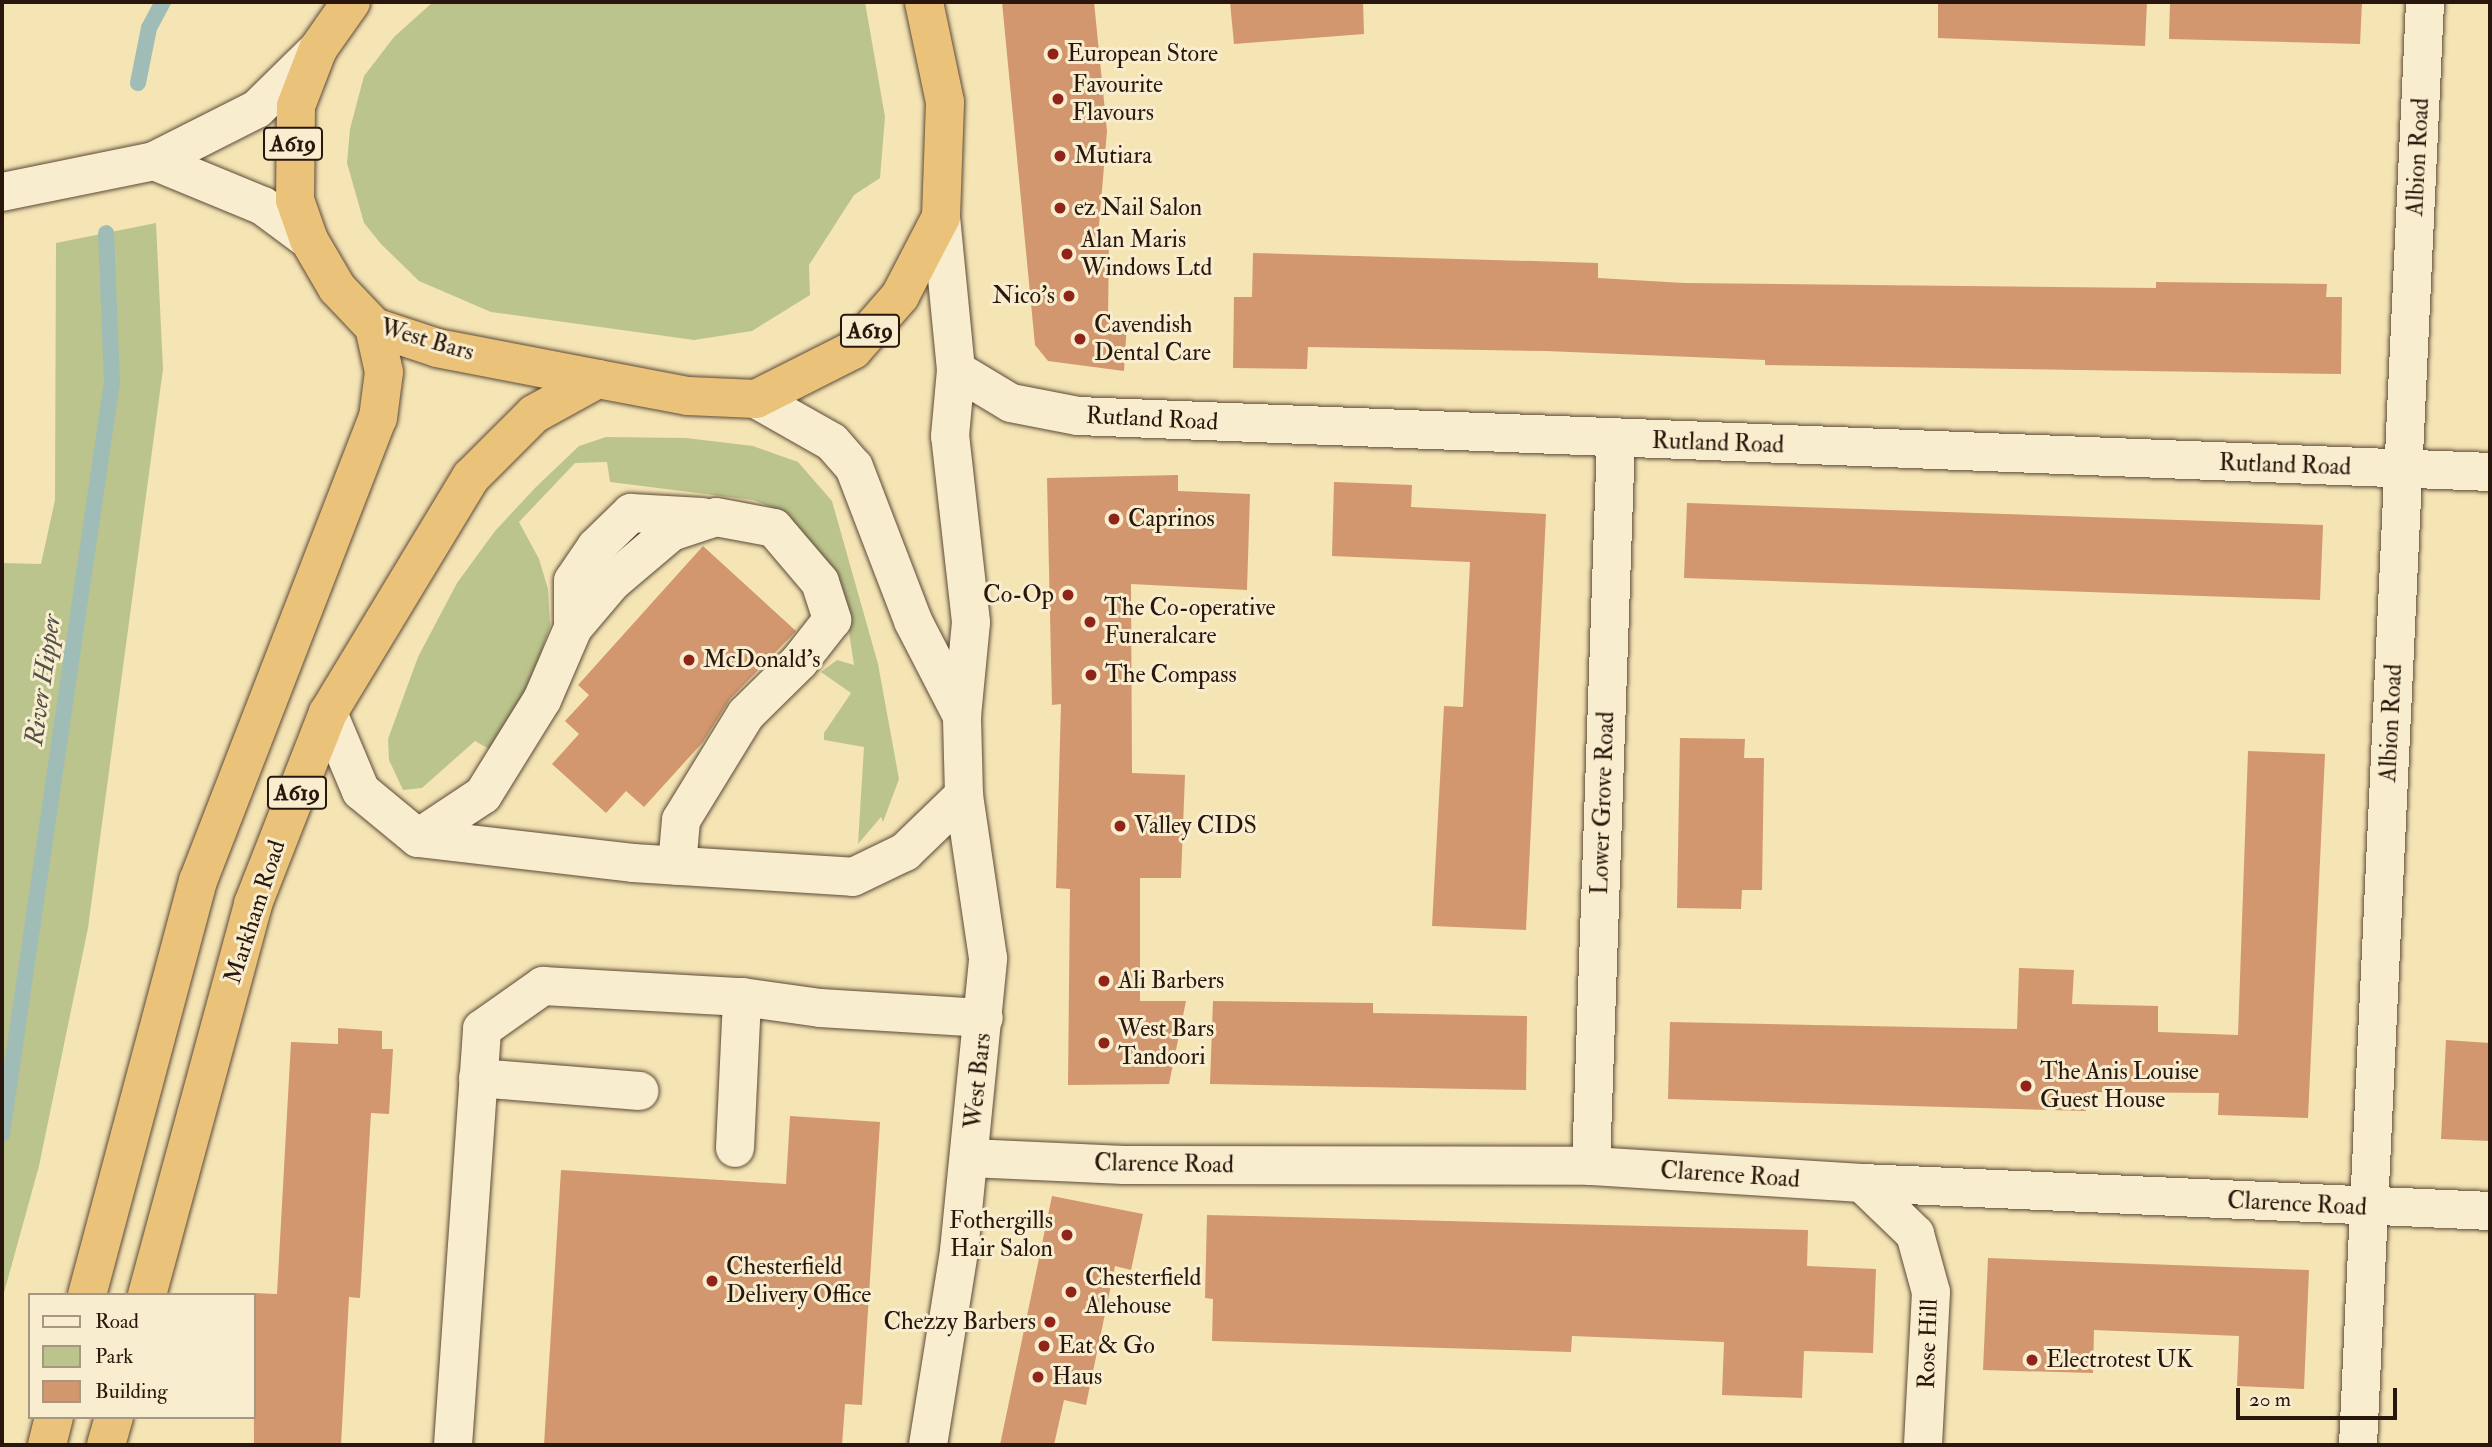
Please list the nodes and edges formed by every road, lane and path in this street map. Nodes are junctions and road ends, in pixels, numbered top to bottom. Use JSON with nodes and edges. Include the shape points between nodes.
{"nodes":[{"id":1,"x":351,"y":2,"type":"edge"},
{"id":2,"x":924,"y":2,"type":"edge"},
{"id":3,"x":2425,"y":2,"type":"edge"},
{"id":4,"x":318,"y":50,"type":"junction"},
{"id":5,"x":154,"y":161,"type":"junction"},
{"id":6,"x":2,"y":192,"type":"edge"},
{"id":7,"x":941,"y":217,"type":"junction"},
{"id":8,"x":309,"y":240,"type":"junction"},
{"id":9,"x":374,"y":327,"type":"junction"},
{"id":10,"x":956,"y":370,"type":"junction"},
{"id":11,"x":598,"y":379,"type":"junction"},
{"id":12,"x":756,"y":399,"type":"junction"},
{"id":13,"x":1616,"y":439,"type":"junction"},
{"id":14,"x":2403,"y":469,"type":"junction"},
{"id":15,"x":2490,"y":472,"type":"edge"},
{"id":16,"x":328,"y":713,"type":"junction"},
{"id":17,"x":962,"y":716,"type":"junction"},
{"id":18,"x":964,"y":795,"type":"junction"},
{"id":19,"x":418,"y":838,"type":"junction"},
{"id":20,"x":677,"y":866,"type":"junction"},
{"id":21,"x":742,"y":997,"type":"junction"},
{"id":22,"x":984,"y":1018,"type":"junction"},
{"id":23,"x":478,"y":1078,"type":"junction"},
{"id":24,"x":639,"y":1091,"type":"dead end"},
{"id":25,"x":735,"y":1148,"type":"dead end"},
{"id":26,"x":970,"y":1158,"type":"junction"},
{"id":27,"x":1591,"y":1166,"type":"junction"},
{"id":28,"x":1862,"y":1183,"type":"junction"},
{"id":29,"x":2369,"y":1207,"type":"junction"},
{"id":30,"x":2490,"y":1211,"type":"edge"},
{"id":31,"x":88,"y":1293,"type":"edge"},
{"id":32,"x":148,"y":1293,"type":"edge"},
{"id":33,"x":54,"y":1419,"type":"edge"},
{"id":34,"x":113,"y":1419,"type":"edge"},
{"id":35,"x":47,"y":1445,"type":"edge"},
{"id":36,"x":106,"y":1445,"type":"edge"},
{"id":37,"x":453,"y":1445,"type":"edge"},
{"id":38,"x":928,"y":1445,"type":"edge"},
{"id":39,"x":1923,"y":1445,"type":"edge"},
{"id":40,"x":2358,"y":1445,"type":"edge"}],
"edges":[{"from":1,"to":4,"type":"highway","name":"West Bars","number":"A619"},
{"from":2,"to":7,"type":"highway","name":"West Bars","number":"A619","via":[[945,102]]},
{"from":3,"to":14,"type":"street","name":"Albion Road"},
{"from":4,"to":5,"type":"street","via":[[257,109]]},
{"from":4,"to":8,"type":"highway","name":"West Bars","number":"A619","via":[[296,106],[292,155],[295,200]]},
{"from":5,"to":6,"type":"street"},
{"from":5,"to":8,"type":"street","via":[[263,206]]},
{"from":7,"to":10,"type":"street","name":"West Bars"},
{"from":7,"to":12,"type":"highway","name":"West Bars","number":"A619","via":[[900,296],[853,350]]},
{"from":8,"to":9,"type":"highway","name":"West Bars","number":"A619","via":[[337,288]]},
{"from":9,"to":11,"type":"highway","name":"West Bars","number":"A619","via":[[437,348]]},
{"from":9,"to":31,"type":"highway","number":"A619","via":[[384,372],[378,418],[198,881]]},
{"from":10,"to":13,"type":"street","name":"Rutland Road","via":[[1011,403],[1078,416]]},
{"from":10,"to":17,"type":"street","name":"West Bars","via":[[950,436],[971,622]]},
{"from":11,"to":12,"type":"highway","name":"West Bars","number":"A619","via":[[688,396]]},
{"from":11,"to":16,"type":"highway","name":"Markham Road","number":"A619","via":[[534,414],[471,477]]},
{"from":12,"to":17,"type":"street","name":"West Bars","via":[[832,442],[854,467],[913,621]]},
{"from":13,"to":14,"type":"street","name":"Rutland Road"},
{"from":13,"to":27,"type":"street","name":"Lower Grove Road"},
{"from":14,"to":15,"type":"street","name":"Rutland Road"},
{"from":14,"to":29,"type":"street","name":"Albion Road"},
{"from":16,"to":19,"type":"street","via":[[361,791]]},
{"from":16,"to":32,"type":"highway","name":"Markham Road","number":"A619","via":[[253,904]]},
{"from":17,"to":18,"type":"street","name":"West Bars"},
{"from":18,"to":20,"type":"street","via":[[905,852],[853,877]]},
{"from":18,"to":22,"type":"street","name":"West Bars","via":[[986,923]]},
{"from":19,"to":20,"type":"street"},
{"from":19,"to":20,"type":"street","via":[[483,795],[542,700],[573,628],[573,581],[596,547],[631,513],[716,517],[774,527],[820,582],[832,620],[746,714],[681,820]]},
{"from":21,"to":22,"type":"street","via":[[820,1008]]},
{"from":21,"to":23,"type":"street","via":[[543,986],[482,1029]]},
{"from":21,"to":25,"type":"street"},
{"from":22,"to":26,"type":"street","name":"West Bars"},
{"from":23,"to":24,"type":"street"},
{"from":23,"to":37,"type":"street"},
{"from":26,"to":27,"type":"street","name":"Clarence Road","via":[[1124,1165]]},
{"from":26,"to":38,"type":"street","name":"West Bars"},
{"from":27,"to":28,"type":"street","name":"Clarence Road"},
{"from":28,"to":29,"type":"street","name":"Clarence Road"},
{"from":28,"to":39,"type":"street","name":"Rose Hill","via":[[1915,1234],[1931,1292]]},
{"from":29,"to":30,"type":"street","name":"Clarence Road"},
{"from":29,"to":40,"type":"street","name":"Albion Road"},
{"from":33,"to":35,"type":"highway"},
{"from":34,"to":36,"type":"highway"}]}
